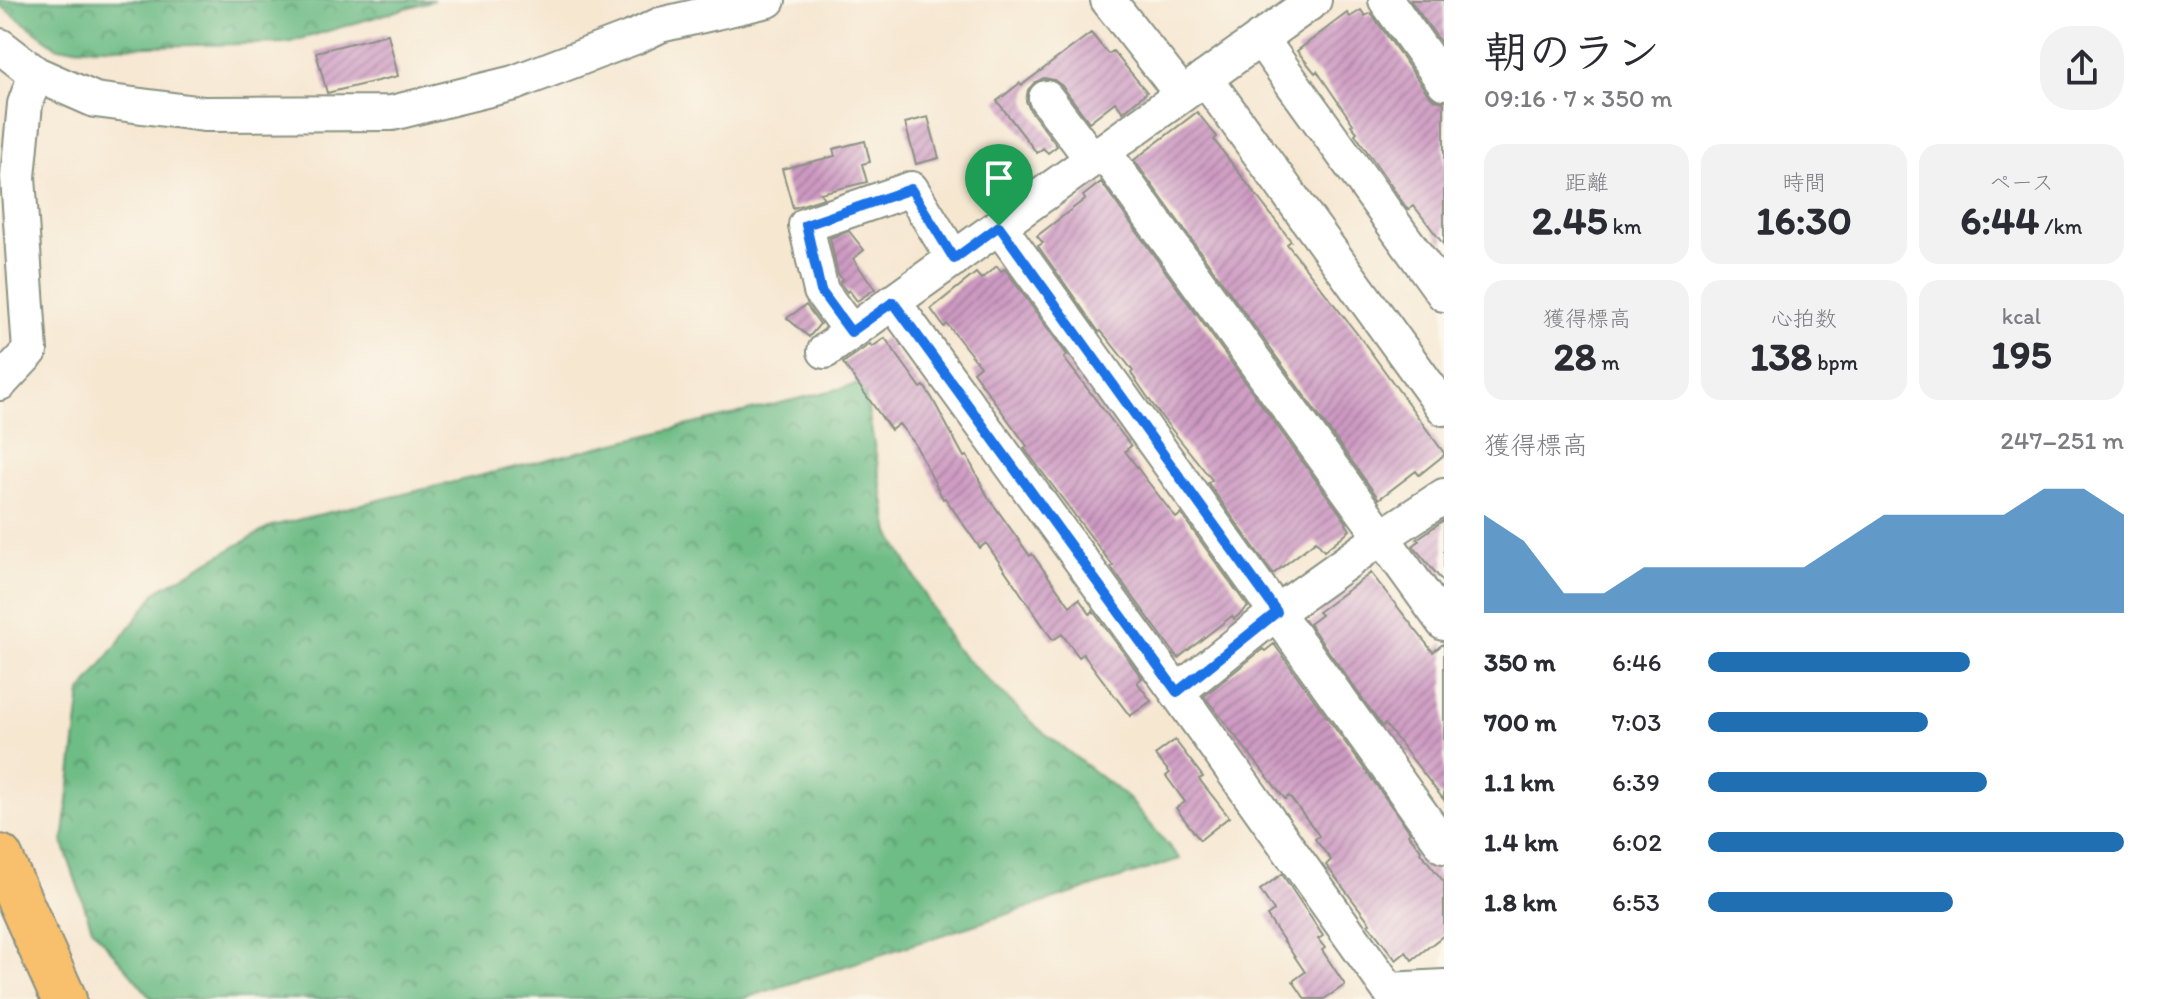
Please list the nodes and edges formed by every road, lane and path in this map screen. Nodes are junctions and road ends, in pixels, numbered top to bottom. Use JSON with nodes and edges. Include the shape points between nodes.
{"nodes":[{"id":1,"x":768,"y":0,"type":"edge"},
{"id":2,"x":1108,"y":0,"type":"edge"},
{"id":3,"x":1314,"y":0,"type":"edge"},
{"id":4,"x":1386,"y":0,"type":"edge"},
{"id":5,"x":1260,"y":38,"type":"junction"},
{"id":6,"x":0,"y":46,"type":"edge"},
{"id":7,"x":36,"y":74,"type":"junction"},
{"id":8,"x":1444,"y":82,"type":"edge"},
{"id":9,"x":1194,"y":86,"type":"junction"},
{"id":10,"x":1046,"y":98,"type":"dead end"},
{"id":11,"x":1098,"y":155,"type":"junction"},
{"id":12,"x":999,"y":226,"type":"junction"},
{"id":13,"x":954,"y":259,"type":"junction"},
{"id":14,"x":1444,"y":294,"type":"edge"},
{"id":15,"x":893,"y":302,"type":"junction"},
{"id":16,"x":0,"y":383,"type":"edge"},
{"id":17,"x":1444,"y":408,"type":"edge"},
{"id":18,"x":1444,"y":496,"type":"edge"},
{"id":19,"x":1382,"y":537,"type":"junction"},
{"id":20,"x":1277,"y":612,"type":"junction"},
{"id":21,"x":1444,"y":623,"type":"edge"},
{"id":22,"x":1177,"y":692,"type":"junction"},
{"id":23,"x":1444,"y":846,"type":"edge"},
{"id":24,"x":0,"y":857,"type":"edge"},
{"id":25,"x":1444,"y":987,"type":"edge"},
{"id":26,"x":64,"y":999,"type":"edge"}],
"edges":[{"from":1,"to":7,"type":"street","via":[[660,25],[514,83],[392,113],[204,114],[95,100]]},
{"from":2,"to":9,"type":"street"},
{"from":3,"to":5,"type":"street"},
{"from":4,"to":8,"type":"street"},
{"from":5,"to":9,"type":"street"},
{"from":5,"to":14,"type":"street"},
{"from":6,"to":7,"type":"street"},
{"from":7,"to":16,"type":"street","via":[[25,104],[18,177],[30,351]]},
{"from":9,"to":11,"type":"street"},
{"from":9,"to":17,"type":"street"},
{"from":10,"to":11,"type":"street"},
{"from":11,"to":12,"type":"street"},
{"from":11,"to":19,"type":"street"},
{"from":12,"to":13,"type":"street"},
{"from":12,"to":20,"type":"street"},
{"from":13,"to":15,"type":"street"},
{"from":13,"to":15,"type":"street","via":[[911,189],[806,225],[838,341]]},
{"from":15,"to":22,"type":"street"},
{"from":18,"to":19,"type":"street"},
{"from":19,"to":20,"type":"street"},
{"from":19,"to":21,"type":"street"},
{"from":20,"to":22,"type":"street"},
{"from":20,"to":23,"type":"street"},
{"from":22,"to":25,"type":"street","via":[[1389,990]]},
{"from":24,"to":26,"type":"highway"}]}
